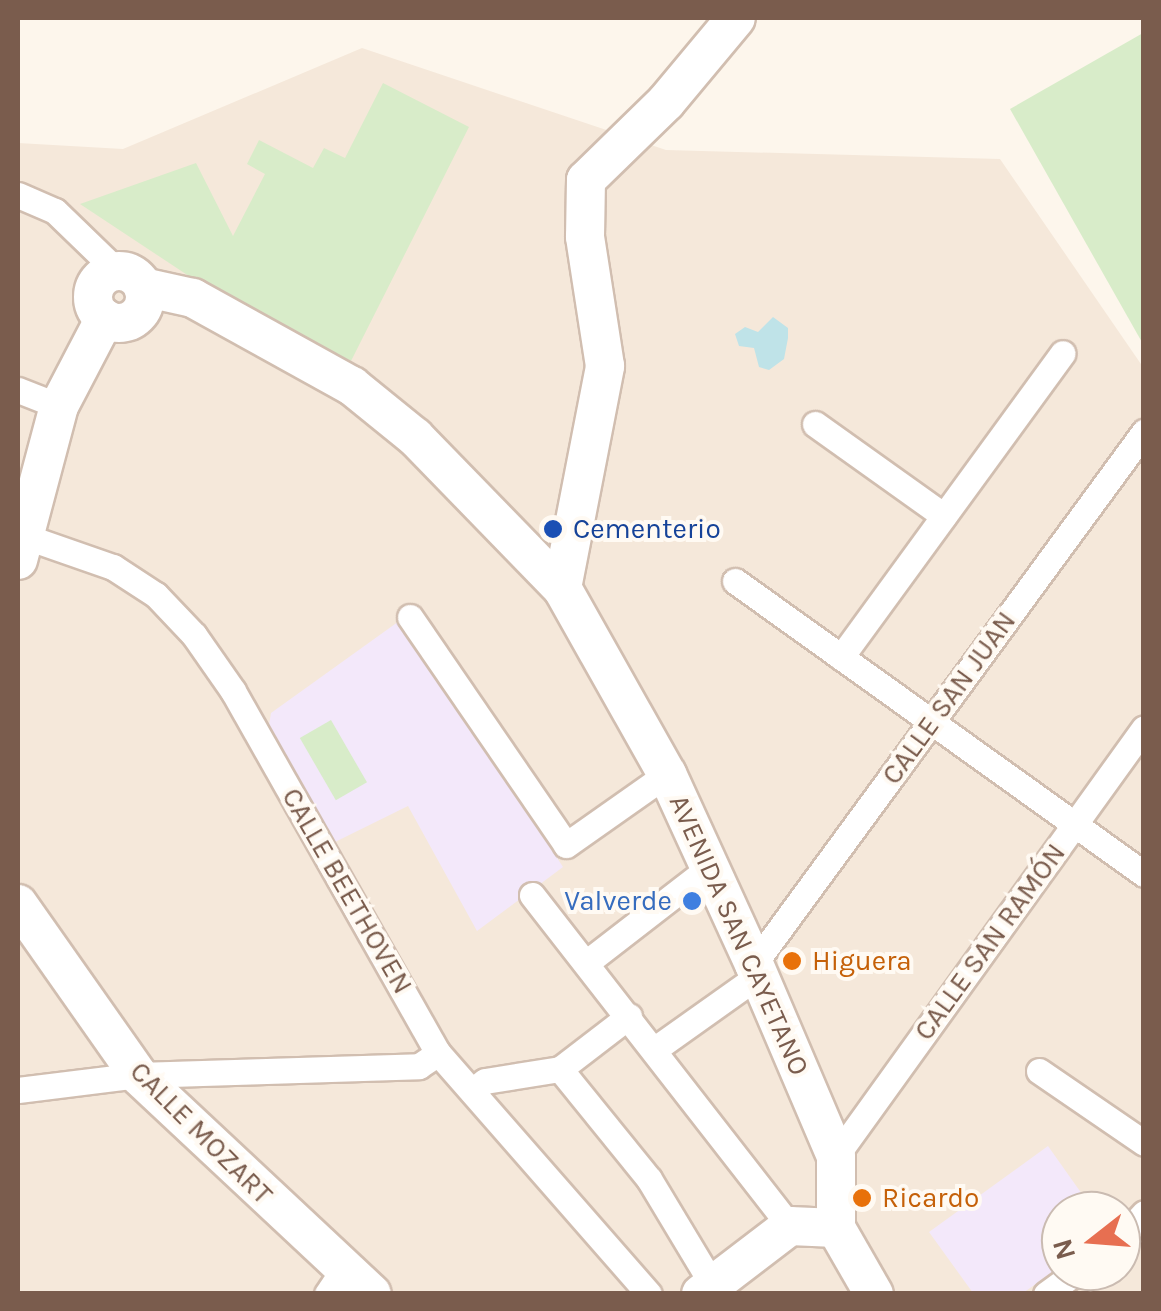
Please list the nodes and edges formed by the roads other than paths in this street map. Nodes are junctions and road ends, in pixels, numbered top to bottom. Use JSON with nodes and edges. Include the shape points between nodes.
{"nodes":[{"id":1,"x":736,"y":18,"type":"edge"},
{"id":2,"x":18,"y":195,"type":"edge"},
{"id":3,"x":130,"y":279,"type":"junction"},
{"id":4,"x":1062,"y":353,"type":"dead end"},
{"id":5,"x":18,"y":390,"type":"edge"},
{"id":6,"x":59,"y":406,"type":"junction"},
{"id":7,"x":814,"y":424,"type":"dead end"},
{"id":8,"x":1144,"y":432,"type":"edge"},
{"id":9,"x":944,"y":516,"type":"junction"},
{"id":10,"x":20,"y":544,"type":"edge"},
{"id":11,"x":734,"y":581,"type":"dead end"},
{"id":12,"x":562,"y":588,"type":"junction"},
{"id":13,"x":410,"y":618,"type":"dead end"},
{"id":14,"x":841,"y":658,"type":"junction"},
{"id":15,"x":931,"y":722,"type":"junction"},
{"id":16,"x":1144,"y":728,"type":"edge"},
{"id":17,"x":667,"y":774,"type":"junction"},
{"id":18,"x":1074,"y":824,"type":"junction"},
{"id":19,"x":709,"y":868,"type":"junction"},
{"id":20,"x":1144,"y":874,"type":"edge"},
{"id":21,"x":532,"y":895,"type":"dead end"},
{"id":22,"x":18,"y":906,"type":"edge"},
{"id":23,"x":586,"y":962,"type":"junction"},
{"id":24,"x":756,"y":970,"type":"junction"},
{"id":25,"x":629,"y":1016,"type":"junction"},
{"id":26,"x":655,"y":1049,"type":"junction"},
{"id":27,"x":438,"y":1052,"type":"junction"},
{"id":28,"x":560,"y":1068,"type":"junction"},
{"id":29,"x":1039,"y":1072,"type":"dead end"},
{"id":30,"x":138,"y":1076,"type":"junction"},
{"id":31,"x":18,"y":1090,"type":"edge"},
{"id":32,"x":472,"y":1091,"type":"junction"},
{"id":33,"x":1144,"y":1143,"type":"edge"},
{"id":34,"x":836,"y":1156,"type":"junction"},
{"id":35,"x":790,"y":1226,"type":"junction"},
{"id":36,"x":836,"y":1228,"type":"junction"},
{"id":37,"x":347,"y":1286,"type":"edge"},
{"id":38,"x":707,"y":1290,"type":"edge"},
{"id":39,"x":649,"y":1294,"type":"edge"},
{"id":40,"x":874,"y":1294,"type":"edge"}],
"edges":[{"from":1,"to":12,"type":"street","via":[[666,102],[586,180],[585,237],[605,366]]},
{"from":2,"to":3,"type":"street","via":[[55,210]]},
{"from":3,"to":6,"type":"street","via":[[137,316],[105,318]]},
{"from":3,"to":12,"type":"street","name":"AVENIDA SAN CAYETANO","via":[[193,298],[352,386],[415,437]]},
{"from":4,"to":9,"type":"street"},
{"from":5,"to":6,"type":"street"},
{"from":6,"to":10,"type":"street"},
{"from":7,"to":9,"type":"street"},
{"from":8,"to":15,"type":"street","name":"CALLE SAN JUAN"},
{"from":9,"to":14,"type":"street"},
{"from":10,"to":27,"type":"street","name":"CALLE BEETHOVEN","via":[[114,567],[156,595],[194,635]]},
{"from":11,"to":14,"type":"street"},
{"from":12,"to":17,"type":"street","name":"AVENIDA SAN CAYETANO"},
{"from":13,"to":17,"type":"street","via":[[566,845]]},
{"from":14,"to":15,"type":"street"},
{"from":15,"to":18,"type":"street"},
{"from":15,"to":24,"type":"street","name":"CALLE SAN JUAN"},
{"from":16,"to":18,"type":"street","name":"CALLE SAN RAMÓN"},
{"from":17,"to":19,"type":"street","name":"AVENIDA SAN CAYETANO"},
{"from":18,"to":20,"type":"street"},
{"from":18,"to":34,"type":"street","name":"CALLE SAN RAMÓN"},
{"from":19,"to":23,"type":"street"},
{"from":19,"to":24,"type":"street","name":"AVENIDA SAN CAYETANO"},
{"from":21,"to":23,"type":"street"},
{"from":22,"to":30,"type":"street","name":"CALLE MOZART"},
{"from":23,"to":25,"type":"street"},
{"from":24,"to":26,"type":"street","name":"CALLE SAN JUAN"},
{"from":24,"to":34,"type":"street","name":"AVENIDA SAN CAYETANO"},
{"from":25,"to":26,"type":"street"},
{"from":25,"to":28,"type":"street"},
{"from":26,"to":35,"type":"street"},
{"from":27,"to":30,"type":"street","via":[[419,1066]]},
{"from":27,"to":32,"type":"street","name":"CALLE BEETHOVEN"},
{"from":28,"to":32,"type":"street","via":[[485,1081]]},
{"from":28,"to":38,"type":"street","via":[[648,1179]]},
{"from":29,"to":33,"type":"street"},
{"from":30,"to":31,"type":"street"},
{"from":30,"to":37,"type":"street","name":"CALLE MOZART"},
{"from":32,"to":39,"type":"street","name":"CALLE BEETHOVEN"},
{"from":34,"to":36,"type":"street","name":"AVENIDA SAN CAYETANO"},
{"from":35,"to":36,"type":"street"},
{"from":35,"to":38,"type":"street"},
{"from":36,"to":40,"type":"street","name":"AVENIDA SAN CAYETANO"}]}
